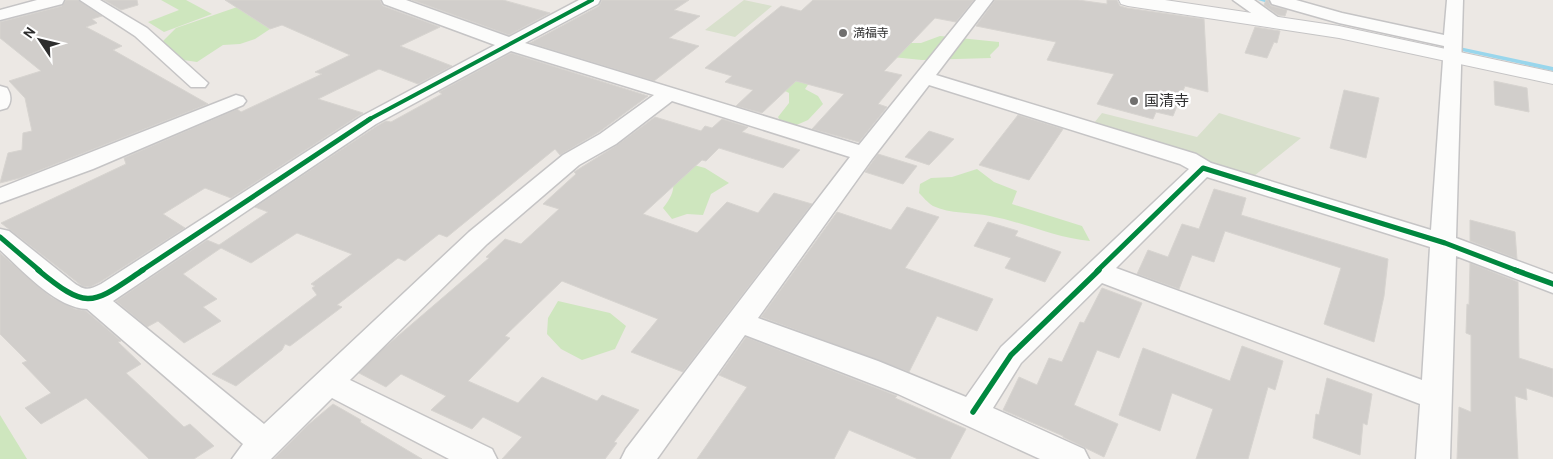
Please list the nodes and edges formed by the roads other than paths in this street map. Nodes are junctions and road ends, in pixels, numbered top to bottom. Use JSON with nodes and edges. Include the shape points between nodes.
{"nodes":[{"id":1,"x":56,"y":0,"type":"edge"},
{"id":2,"x":88,"y":0,"type":"edge"},
{"id":3,"x":390,"y":0,"type":"edge"},
{"id":4,"x":592,"y":0,"type":"edge"},
{"id":5,"x":985,"y":0,"type":"edge"},
{"id":6,"x":1128,"y":0,"type":"edge"},
{"id":7,"x":1241,"y":0,"type":"edge"},
{"id":8,"x":1278,"y":0,"type":"edge"},
{"id":9,"x":1455,"y":0,"type":"edge"},
{"id":10,"x":0,"y":15,"type":"edge"},
{"id":11,"x":1274,"y":21,"type":"junction"},
{"id":12,"x":512,"y":45,"type":"junction"},
{"id":13,"x":1452,"y":49,"type":"junction"},
{"id":14,"x":924,"y":77,"type":"junction"},
{"id":15,"x":1553,"y":78,"type":"edge"},
{"id":16,"x":198,"y":83,"type":"dead end"},
{"id":17,"x":0,"y":92,"type":"edge"},
{"id":18,"x":667,"y":95,"type":"junction"},
{"id":19,"x":236,"y":101,"type":"dead end"},
{"id":20,"x":0,"y":104,"type":"edge"},
{"id":21,"x":864,"y":154,"type":"junction"},
{"id":22,"x":1203,"y":168,"type":"junction"},
{"id":23,"x":0,"y":196,"type":"edge"},
{"id":24,"x":0,"y":237,"type":"edge"},
{"id":25,"x":1445,"y":242,"type":"junction"},
{"id":26,"x":1097,"y":271,"type":"junction"},
{"id":27,"x":1553,"y":284,"type":"edge"},
{"id":28,"x":93,"y":299,"type":"junction"},
{"id":29,"x":741,"y":323,"type":"junction"},
{"id":30,"x":330,"y":383,"type":"junction"},
{"id":31,"x":1437,"y":398,"type":"junction"},
{"id":32,"x":973,"y":412,"type":"junction"},
{"id":33,"x":258,"y":451,"type":"edge"},
{"id":34,"x":480,"y":459,"type":"edge"},
{"id":35,"x":638,"y":459,"type":"edge"},
{"id":36,"x":1072,"y":459,"type":"edge"},
{"id":37,"x":1434,"y":459,"type":"edge"}],
"edges":[{"from":1,"to":10,"type":"street"},
{"from":2,"to":16,"type":"street","via":[[142,32]]},
{"from":3,"to":12,"type":"street"},
{"from":4,"to":12,"type":"street"},
{"from":5,"to":14,"type":"street"},
{"from":6,"to":11,"type":"street"},
{"from":7,"to":11,"type":"street"},
{"from":8,"to":13,"type":"street"},
{"from":9,"to":13,"type":"street"},
{"from":11,"to":13,"type":"street"},
{"from":12,"to":18,"type":"street"},
{"from":12,"to":28,"type":"street","via":[[369,120],[111,291]]},
{"from":13,"to":15,"type":"street"},
{"from":13,"to":25,"type":"street"},
{"from":14,"to":21,"type":"street"},
{"from":14,"to":22,"type":"street","via":[[1188,159]]},
{"from":17,"to":20,"type":"street"},
{"from":18,"to":21,"type":"street"},
{"from":18,"to":30,"type":"street","via":[[608,139],[571,160],[478,238]]},
{"from":19,"to":23,"type":"street"},
{"from":21,"to":29,"type":"street"},
{"from":22,"to":25,"type":"street"},
{"from":22,"to":26,"type":"street"},
{"from":24,"to":28,"type":"street","via":[[67,291],[79,299]]},
{"from":25,"to":27,"type":"street"},
{"from":25,"to":31,"type":"street"},
{"from":26,"to":31,"type":"street"},
{"from":26,"to":32,"type":"street","via":[[1010,355]]},
{"from":28,"to":33,"type":"street"},
{"from":29,"to":32,"type":"street","via":[[875,371]]},
{"from":29,"to":35,"type":"street"},
{"from":30,"to":33,"type":"street"},
{"from":30,"to":34,"type":"street"},
{"from":31,"to":37,"type":"street"},
{"from":32,"to":36,"type":"street"}]}
